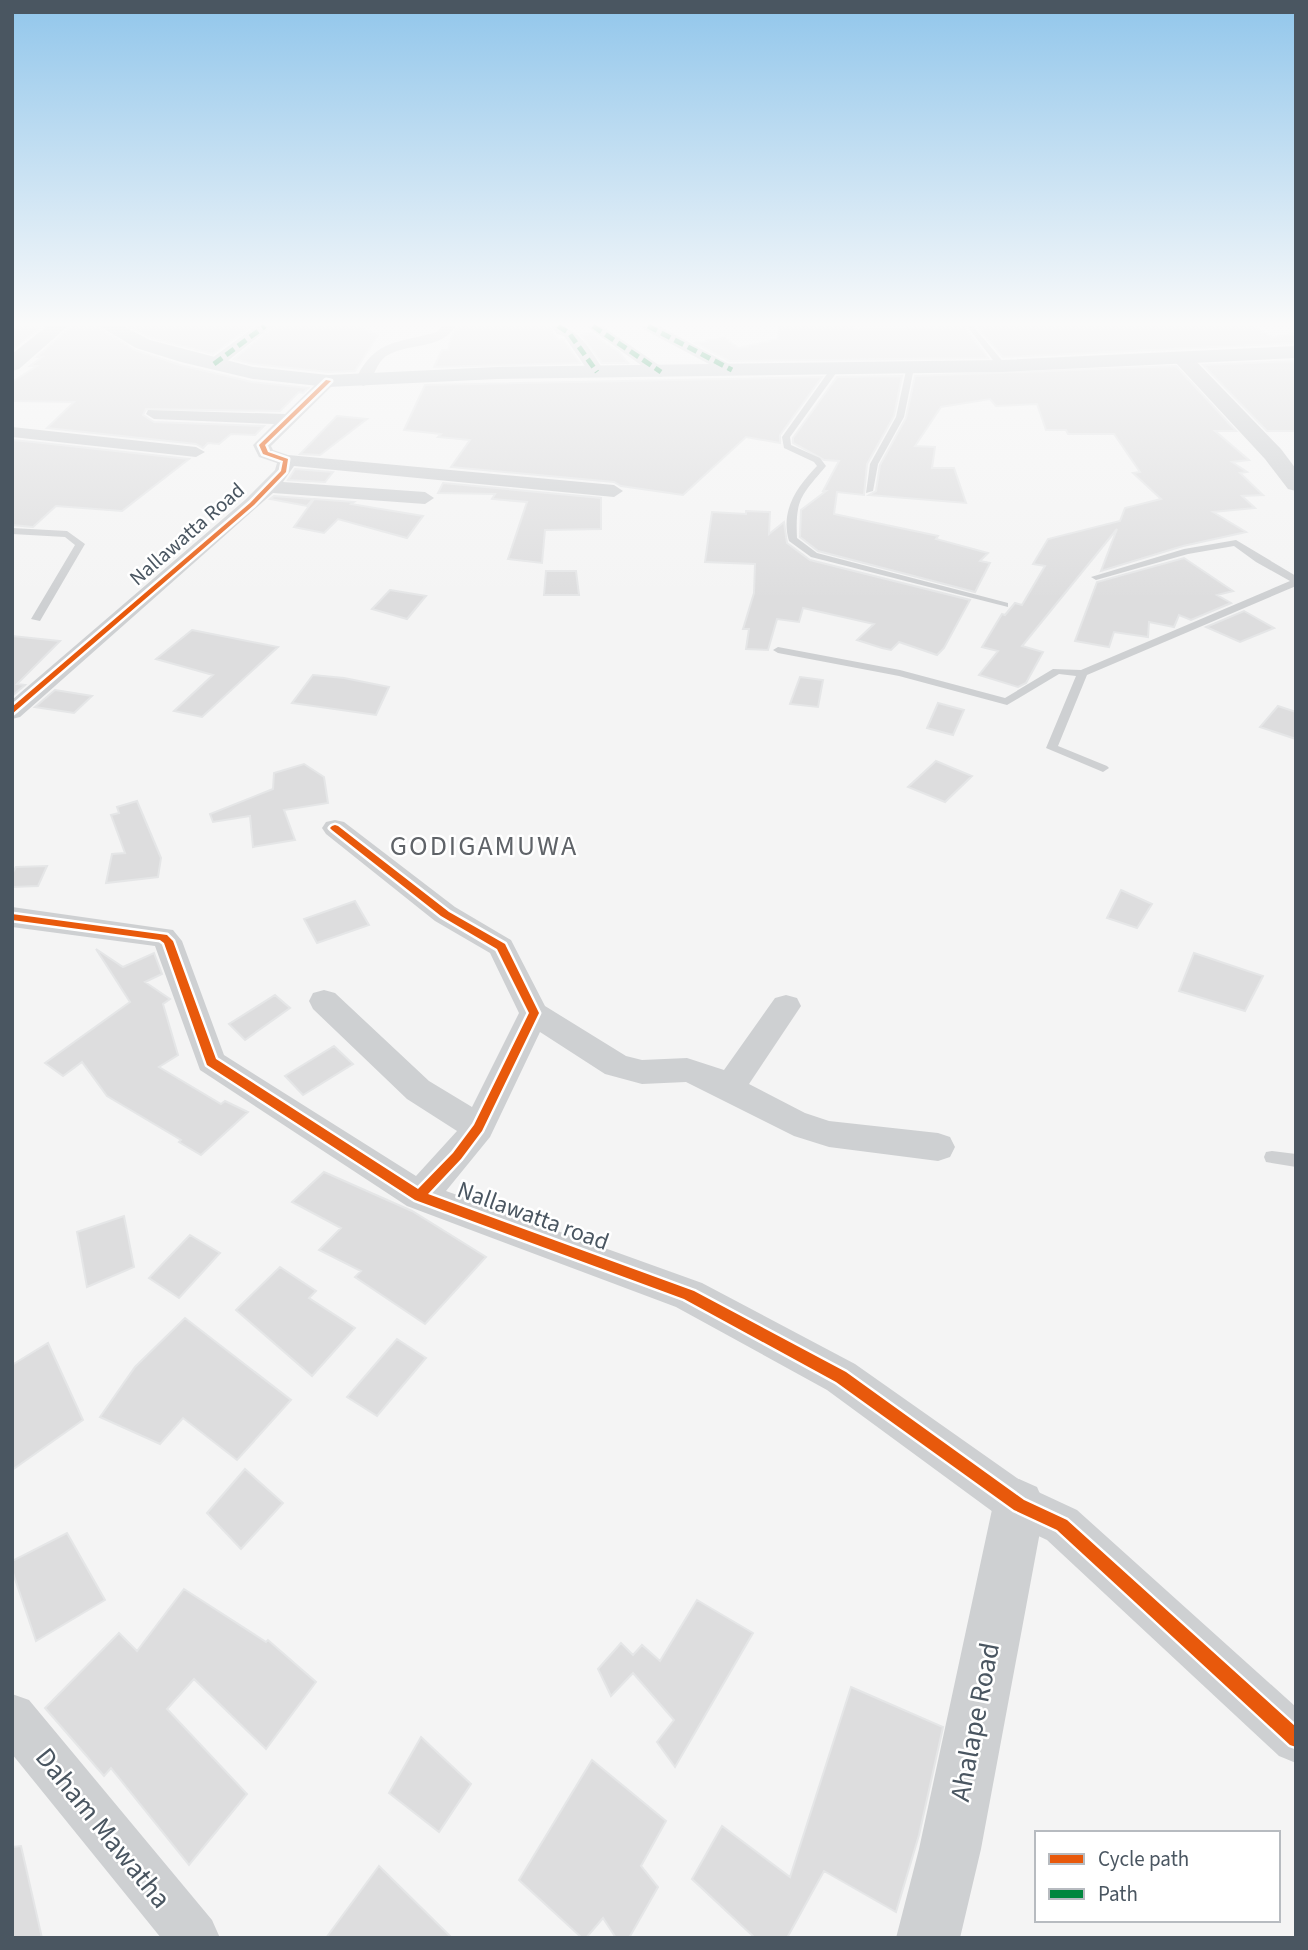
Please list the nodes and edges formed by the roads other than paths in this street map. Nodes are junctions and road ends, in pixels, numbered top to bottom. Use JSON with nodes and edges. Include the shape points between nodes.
{"nodes":[{"id":1,"x":235,"y":417,"type":"edge"},
{"id":2,"x":800,"y":417,"type":"edge"},
{"id":3,"x":899,"y":417,"type":"edge"},
{"id":4,"x":1238,"y":417,"type":"edge"},
{"id":5,"x":289,"y":419,"type":"joint"},
{"id":6,"x":12,"y":432,"type":"edge"},
{"id":7,"x":197,"y":452,"type":"dead end"},
{"id":8,"x":286,"y":460,"type":"junction"},
{"id":9,"x":1296,"y":484,"type":"edge"},
{"id":10,"x":269,"y":487,"type":"junction"},
{"id":11,"x":614,"y":491,"type":"dead end"},
{"id":12,"x":869,"y":491,"type":"dead end"},
{"id":13,"x":425,"y":498,"type":"dead end"},
{"id":14,"x":252,"y":504,"type":"junction"},
{"id":15,"x":316,"y":506,"type":"dead end"},
{"id":16,"x":12,"y":531,"type":"edge"},
{"id":17,"x":1097,"y":577,"type":"dead end"},
{"id":18,"x":1296,"y":581,"type":"edge"},
{"id":19,"x":1004,"y":605,"type":"dead end"},
{"id":20,"x":36,"y":619,"type":"dead end"},
{"id":21,"x":778,"y":650,"type":"dead end"},
{"id":22,"x":1082,"y":673,"type":"junction"},
{"id":23,"x":12,"y":712,"type":"edge"},
{"id":24,"x":1103,"y":768,"type":"dead end"},
{"id":25,"x":335,"y":828,"type":"dead end"},
{"id":26,"x":12,"y":917,"type":"edge"},
{"id":27,"x":324,"y":1001,"type":"dead end"},
{"id":28,"x":786,"y":1006,"type":"dead end"},
{"id":29,"x":534,"y":1013,"type":"junction"},
{"id":30,"x":728,"y":1089,"type":"junction"},
{"id":31,"x":478,"y":1128,"type":"junction"},
{"id":32,"x":938,"y":1147,"type":"dead end"},
{"id":33,"x":1272,"y":1157,"type":"dead end"},
{"id":34,"x":1296,"y":1161,"type":"edge"},
{"id":35,"x":419,"y":1196,"type":"junction"},
{"id":36,"x":1019,"y":1505,"type":"junction"},
{"id":37,"x":12,"y":1717,"type":"edge"},
{"id":38,"x":1296,"y":1739,"type":"edge"},
{"id":39,"x":194,"y":1938,"type":"edge"},
{"id":40,"x":928,"y":1938,"type":"edge"}],
"edges":[{"from":1,"to":5,"type":"street"},
{"from":2,"to":19,"type":"lane","via":[[786,437],[787,446],[822,466],[797,493],[791,513],[792,539],[814,555]]},
{"from":3,"to":12,"type":"lane","via":[[874,464]]},
{"from":4,"to":9,"type":"street"},
{"from":5,"to":8,"type":"street","via":[[262,445],[265,453]]},
{"from":6,"to":7,"type":"street"},
{"from":8,"to":10,"type":"street","name":"Nallawatta Road","via":[[284,471]]},
{"from":8,"to":11,"type":"street"},
{"from":10,"to":13,"type":"street"},
{"from":10,"to":14,"type":"street","name":"Nallawatta Road"},
{"from":14,"to":15,"type":"street"},
{"from":14,"to":23,"type":"street","name":"Nallawatta Road"},
{"from":16,"to":20,"type":"lane","via":[[67,534],[80,544]]},
{"from":17,"to":18,"type":"lane","via":[[1187,551],[1236,543]]},
{"from":18,"to":22,"type":"lane"},
{"from":21,"to":22,"type":"lane","via":[[901,673],[999,702],[1007,702],[1057,671]]},
{"from":22,"to":24,"type":"lane","via":[[1052,748]]},
{"from":25,"to":29,"type":"street","via":[[445,914],[501,947]]},
{"from":26,"to":35,"type":"street","name":"Nallawatta road","via":[[163,937],[211,1062]]},
{"from":27,"to":31,"type":"street","via":[[418,1090]]},
{"from":28,"to":30,"type":"street"},
{"from":29,"to":30,"type":"street","via":[[616,1065],[642,1072],[687,1070]]},
{"from":29,"to":31,"type":"street"},
{"from":30,"to":32,"type":"street","via":[[794,1123],[829,1134]]},
{"from":31,"to":35,"type":"street"},
{"from":33,"to":34,"type":"lane"},
{"from":35,"to":36,"type":"street","name":"Nallawatta road","via":[[689,1295],[841,1377]]},
{"from":36,"to":38,"type":"street","name":"Nallawatta road","via":[[1062,1525]]},
{"from":36,"to":40,"type":"street","name":"Ahalape Road"},
{"from":37,"to":39,"type":"street","name":"Daham Mawatha"}]}
